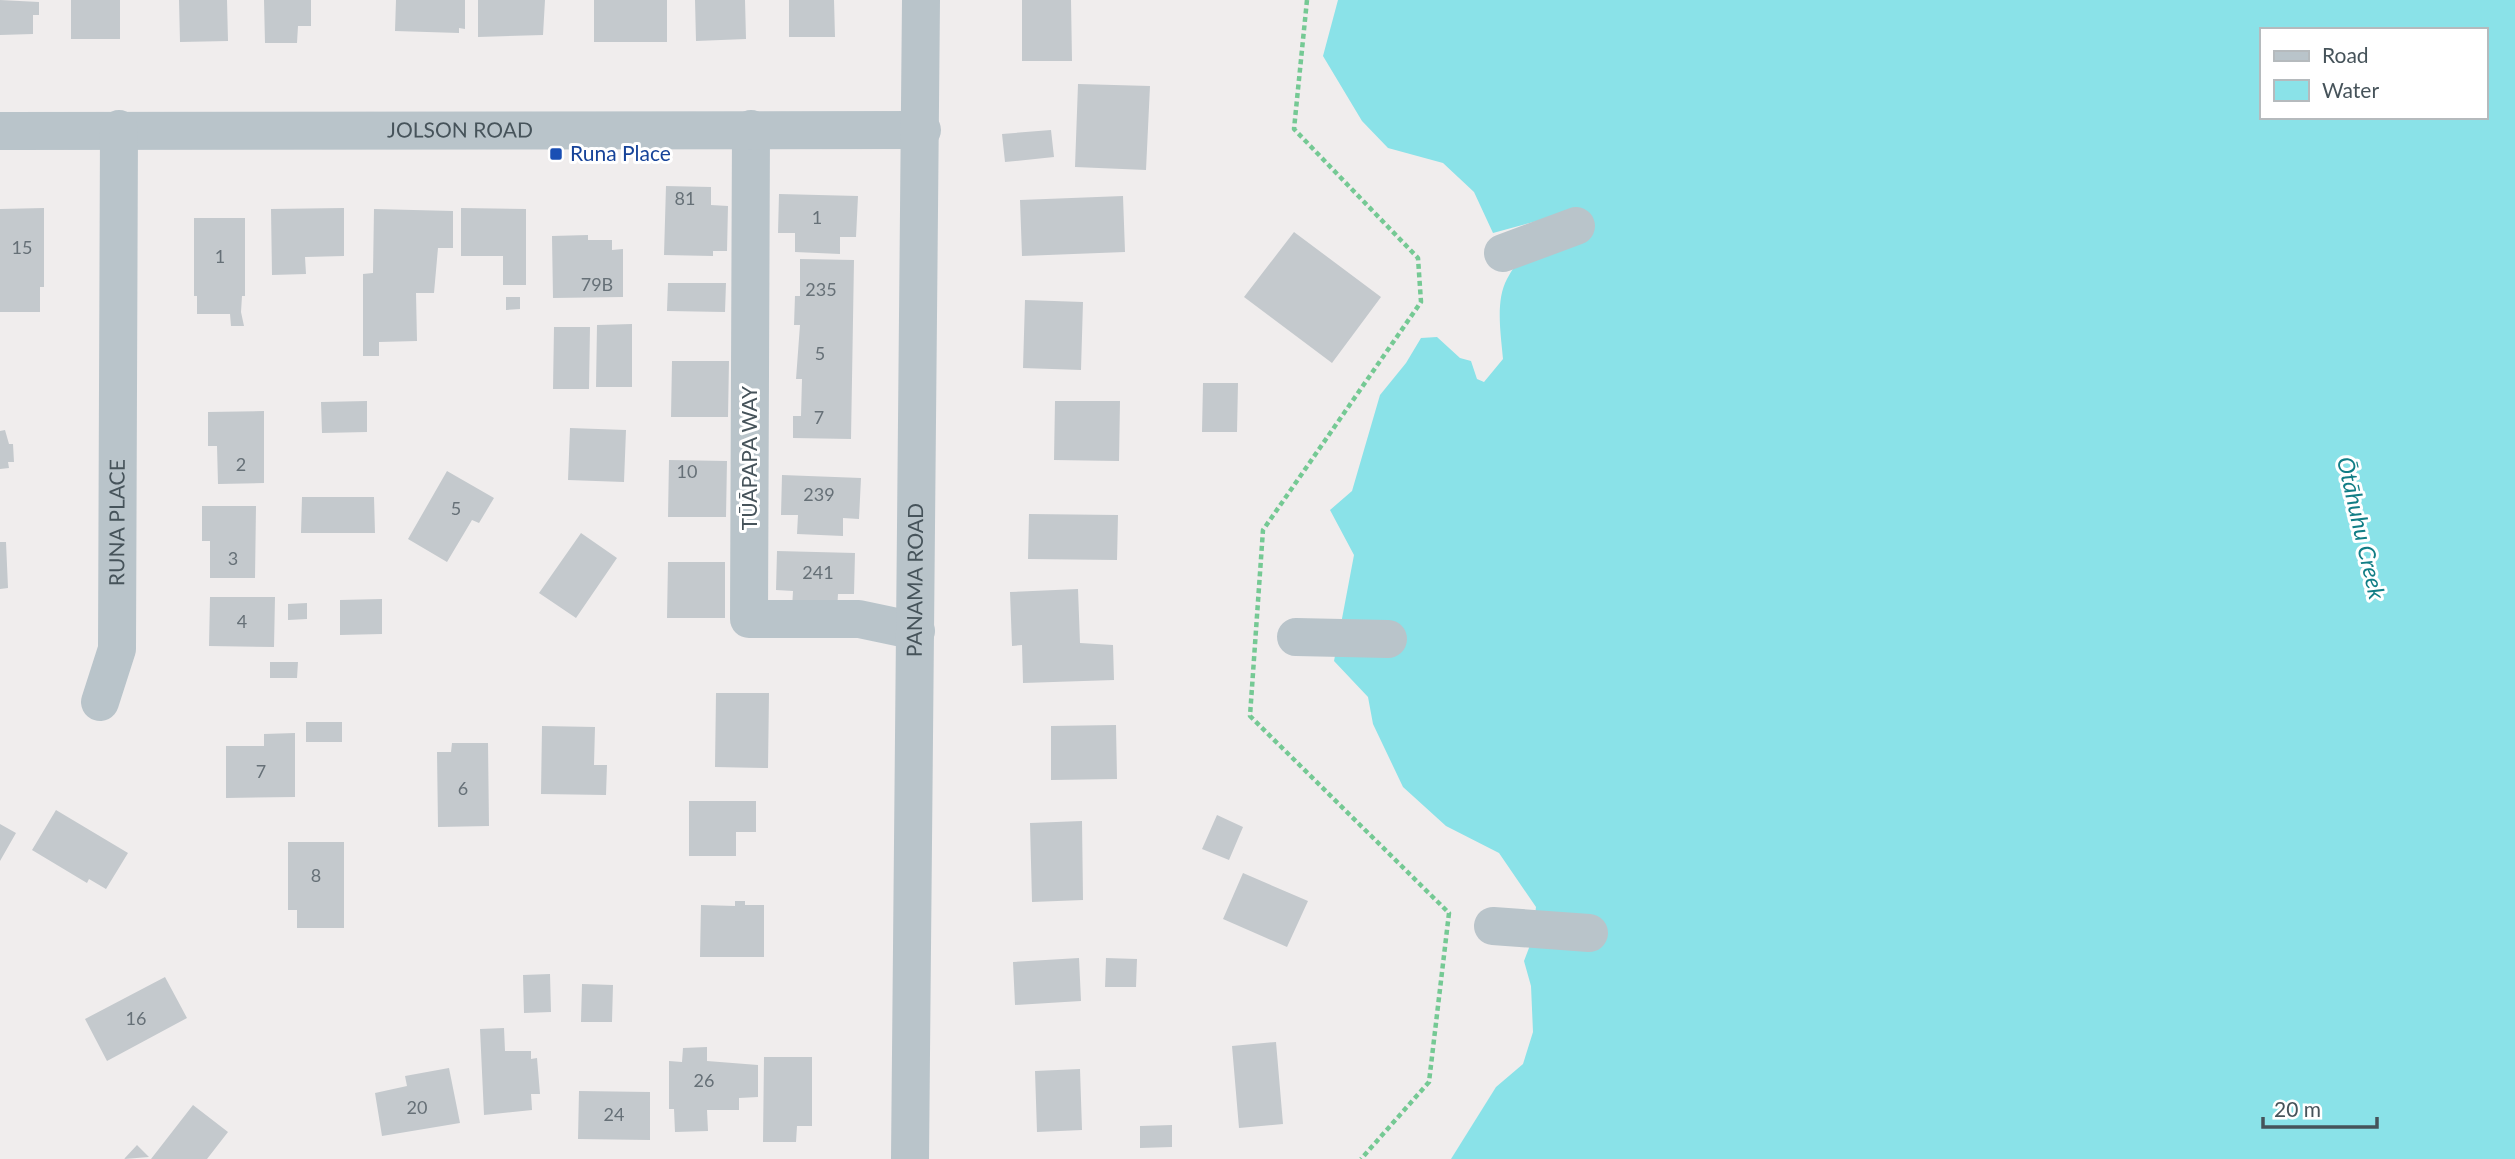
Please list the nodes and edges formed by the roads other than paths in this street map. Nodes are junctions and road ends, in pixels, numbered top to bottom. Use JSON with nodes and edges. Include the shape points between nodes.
{"nodes":[{"id":1,"x":921,"y":0,"type":"edge"},
{"id":2,"x":119,"y":129,"type":"junction"},
{"id":3,"x":751,"y":129,"type":"junction"},
{"id":4,"x":922,"y":130,"type":"junction"},
{"id":5,"x":0,"y":131,"type":"edge"},
{"id":6,"x":1576,"y":226,"type":"dead end"},
{"id":7,"x":1503,"y":253,"type":"dead end"},
{"id":8,"x":916,"y":631,"type":"junction"},
{"id":9,"x":1296,"y":637,"type":"dead end"},
{"id":10,"x":1388,"y":639,"type":"dead end"},
{"id":11,"x":100,"y":702,"type":"dead end"},
{"id":12,"x":1493,"y":926,"type":"dead end"},
{"id":13,"x":1589,"y":933,"type":"dead end"},
{"id":14,"x":910,"y":1159,"type":"edge"}],
"edges":[{"from":1,"to":4,"type":"street","name":"PANAMA ROAD"},
{"from":2,"to":3,"type":"street","name":"JOLSON ROAD"},
{"from":2,"to":5,"type":"street","name":"JOLSON ROAD"},
{"from":2,"to":11,"type":"street","name":"RUNA PLACE","via":[[117,649]]},
{"from":3,"to":4,"type":"street","name":"JOLSON ROAD"},
{"from":3,"to":8,"type":"street","name":"TŪĀPAPA WAY","via":[[749,619],[859,619]]},
{"from":4,"to":8,"type":"street","name":"PANAMA ROAD"},
{"from":6,"to":7,"type":"street"},
{"from":8,"to":14,"type":"street","name":"PANAMA ROAD"},
{"from":9,"to":10,"type":"street"},
{"from":12,"to":13,"type":"street"}]}
